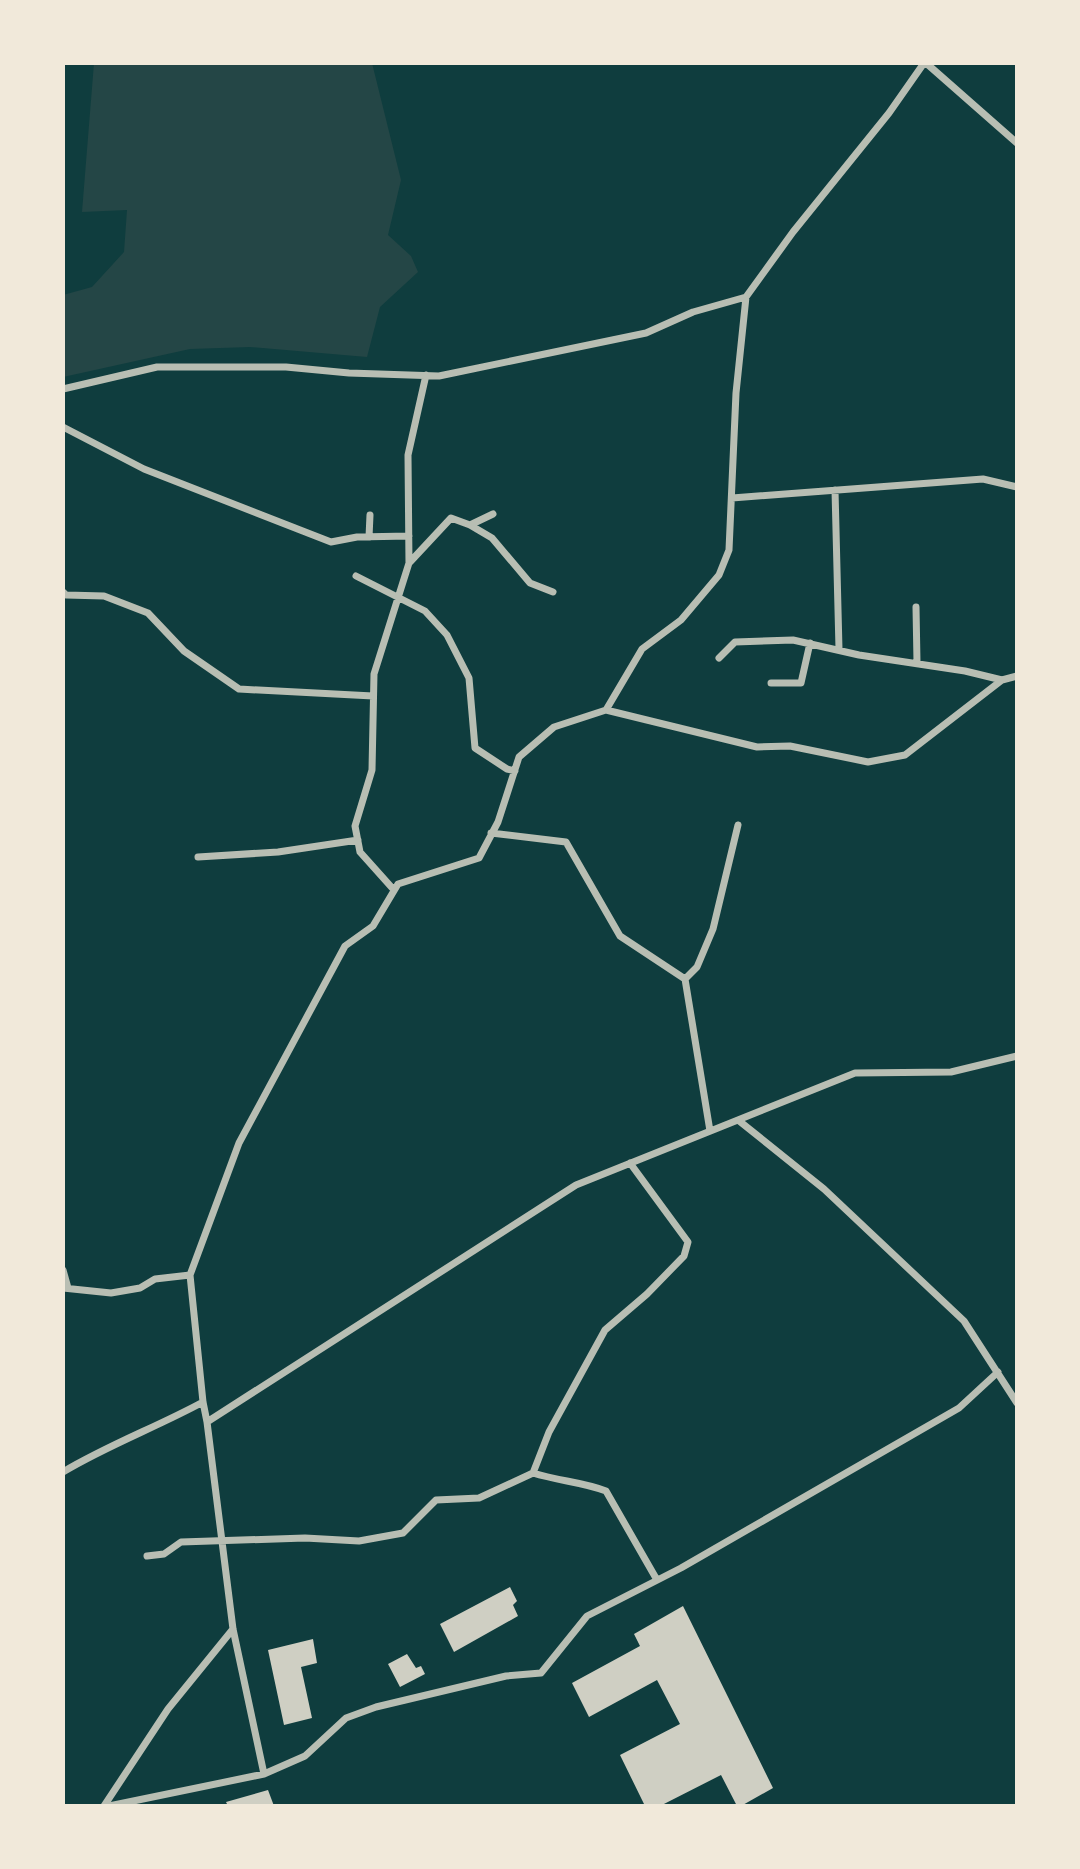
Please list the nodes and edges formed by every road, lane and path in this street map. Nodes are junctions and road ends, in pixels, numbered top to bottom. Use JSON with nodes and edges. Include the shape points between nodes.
{"nodes":[{"id":1,"x":925,"y":63,"type":"edge"},
{"id":2,"x":1017,"y":143,"type":"edge"},
{"id":3,"x":746,"y":297,"type":"junction"},
{"id":4,"x":426,"y":375,"type":"junction"},
{"id":5,"x":63,"y":389,"type":"edge"},
{"id":6,"x":63,"y":427,"type":"edge"},
{"id":7,"x":1017,"y":488,"type":"edge"},
{"id":8,"x":835,"y":490,"type":"junction"},
{"id":9,"x":732,"y":498,"type":"junction"},
{"id":10,"x":493,"y":514,"type":"dead end"},
{"id":11,"x":370,"y":515,"type":"dead end"},
{"id":12,"x":471,"y":525,"type":"junction"},
{"id":13,"x":409,"y":536,"type":"junction"},
{"id":14,"x":369,"y":537,"type":"junction"},
{"id":15,"x":409,"y":563,"type":"junction"},
{"id":16,"x":356,"y":576,"type":"dead end"},
{"id":17,"x":63,"y":592,"type":"edge"},
{"id":18,"x":553,"y":592,"type":"dead end"},
{"id":19,"x":397,"y":598,"type":"junction"},
{"id":20,"x":916,"y":607,"type":"dead end"},
{"id":21,"x":810,"y":643,"type":"junction"},
{"id":22,"x":839,"y":649,"type":"junction"},
{"id":23,"x":719,"y":658,"type":"dead end"},
{"id":24,"x":917,"y":662,"type":"junction"},
{"id":25,"x":1017,"y":676,"type":"edge"},
{"id":26,"x":1002,"y":680,"type":"junction"},
{"id":27,"x":771,"y":683,"type":"dead end"},
{"id":28,"x":373,"y":696,"type":"junction"},
{"id":29,"x":606,"y":710,"type":"junction"},
{"id":30,"x":515,"y":771,"type":"junction"},
{"id":31,"x":738,"y":825,"type":"dead end"},
{"id":32,"x":491,"y":833,"type":"junction"},
{"id":33,"x":358,"y":840,"type":"junction"},
{"id":34,"x":198,"y":857,"type":"dead end"},
{"id":35,"x":394,"y":890,"type":"junction"},
{"id":36,"x":685,"y":979,"type":"junction"},
{"id":37,"x":1017,"y":1056,"type":"edge"},
{"id":38,"x":738,"y":1120,"type":"junction"},
{"id":39,"x":710,"y":1131,"type":"junction"},
{"id":40,"x":630,"y":1163,"type":"junction"},
{"id":41,"x":63,"y":1270,"type":"edge"},
{"id":42,"x":190,"y":1275,"type":"junction"},
{"id":43,"x":65,"y":1288,"type":"edge"},
{"id":44,"x":999,"y":1372,"type":"junction"},
{"id":45,"x":203,"y":1402,"type":"junction"},
{"id":46,"x":1017,"y":1403,"type":"edge"},
{"id":47,"x":208,"y":1422,"type":"junction"},
{"id":48,"x":63,"y":1472,"type":"edge"},
{"id":49,"x":533,"y":1473,"type":"junction"},
{"id":50,"x":222,"y":1539,"type":"junction"},
{"id":51,"x":147,"y":1556,"type":"dead end"},
{"id":52,"x":657,"y":1580,"type":"junction"},
{"id":53,"x":233,"y":1629,"type":"junction"},
{"id":54,"x":264,"y":1774,"type":"junction"},
{"id":55,"x":104,"y":1806,"type":"edge"},
{"id":56,"x":109,"y":1806,"type":"edge"}],
"edges":[{"from":1,"to":2,"type":"street"},
{"from":1,"to":3,"type":"street"},
{"from":3,"to":4,"type":"street","via":[[693,312],[646,333]]},
{"from":3,"to":9,"type":"street"},
{"from":4,"to":5,"type":"street","via":[[286,367],[157,367]]},
{"from":4,"to":13,"type":"street","via":[[408,455]]},
{"from":6,"to":14,"type":"street","via":[[144,469],[331,542]]},
{"from":7,"to":8,"type":"street","via":[[983,479]]},
{"from":8,"to":9,"type":"street"},
{"from":8,"to":22,"type":"street"},
{"from":9,"to":29,"type":"street","via":[[729,550],[719,575],[681,620],[642,649]]},
{"from":10,"to":12,"type":"street"},
{"from":11,"to":14,"type":"street"},
{"from":12,"to":15,"type":"street","via":[[451,518]]},
{"from":12,"to":18,"type":"street","via":[[492,538],[530,583]]},
{"from":13,"to":14,"type":"street"},
{"from":13,"to":15,"type":"street"},
{"from":15,"to":19,"type":"street"},
{"from":16,"to":19,"type":"street"},
{"from":17,"to":28,"type":"street","via":[[104,597],[148,613],[184,652],[239,689]]},
{"from":19,"to":28,"type":"street","via":[[374,674]]},
{"from":19,"to":30,"type":"street","via":[[425,611],[447,635],[469,678],[475,748]]},
{"from":20,"to":24,"type":"street"},
{"from":21,"to":22,"type":"street"},
{"from":21,"to":23,"type":"street","via":[[735,642]]},
{"from":21,"to":27,"type":"street","via":[[801,683]]},
{"from":22,"to":24,"type":"street"},
{"from":24,"to":26,"type":"street"},
{"from":25,"to":26,"type":"street"},
{"from":26,"to":29,"type":"street","via":[[905,755],[868,762],[790,746],[757,747]]},
{"from":28,"to":33,"type":"street","via":[[372,770],[355,825]]},
{"from":29,"to":30,"type":"street","via":[[554,727],[519,757]]},
{"from":30,"to":32,"type":"street"},
{"from":31,"to":36,"type":"street","via":[[713,929],[697,967]]},
{"from":32,"to":35,"type":"street","via":[[478,858],[397,884]]},
{"from":32,"to":36,"type":"street","via":[[566,842],[620,936]]},
{"from":33,"to":34,"type":"street"},
{"from":33,"to":35,"type":"street","via":[[360,852]]},
{"from":35,"to":42,"type":"street","via":[[373,926],[345,946],[239,1143]]},
{"from":36,"to":39,"type":"street"},
{"from":37,"to":38,"type":"street","via":[[951,1072],[855,1073]]},
{"from":38,"to":39,"type":"street"},
{"from":38,"to":44,"type":"street","via":[[824,1189],[927,1284],[964,1321]]},
{"from":39,"to":40,"type":"street"},
{"from":40,"to":47,"type":"street","via":[[576,1185]]},
{"from":40,"to":49,"type":"street","via":[[688,1242],[684,1256],[605,1331],[549,1432]]},
{"from":41,"to":43,"type":"street"},
{"from":42,"to":43,"type":"street","via":[[155,1279],[139,1288],[111,1293]]},
{"from":42,"to":45,"type":"street"},
{"from":44,"to":46,"type":"street"},
{"from":44,"to":52,"type":"street","via":[[959,1408]]},
{"from":45,"to":47,"type":"street"},
{"from":45,"to":48,"type":"street"},
{"from":47,"to":50,"type":"street"},
{"from":49,"to":50,"type":"street","via":[[479,1498],[436,1500],[403,1533],[359,1541]]},
{"from":49,"to":52,"type":"street","via":[[606,1491]]},
{"from":50,"to":51,"type":"street","via":[[181,1542],[164,1554]]},
{"from":50,"to":53,"type":"street"},
{"from":52,"to":54,"type":"street","via":[[587,1616],[541,1673],[467,1684],[376,1707],[346,1718],[305,1756]]},
{"from":53,"to":54,"type":"street"},
{"from":53,"to":55,"type":"street","via":[[167,1709]]},
{"from":54,"to":56,"type":"street"}]}
